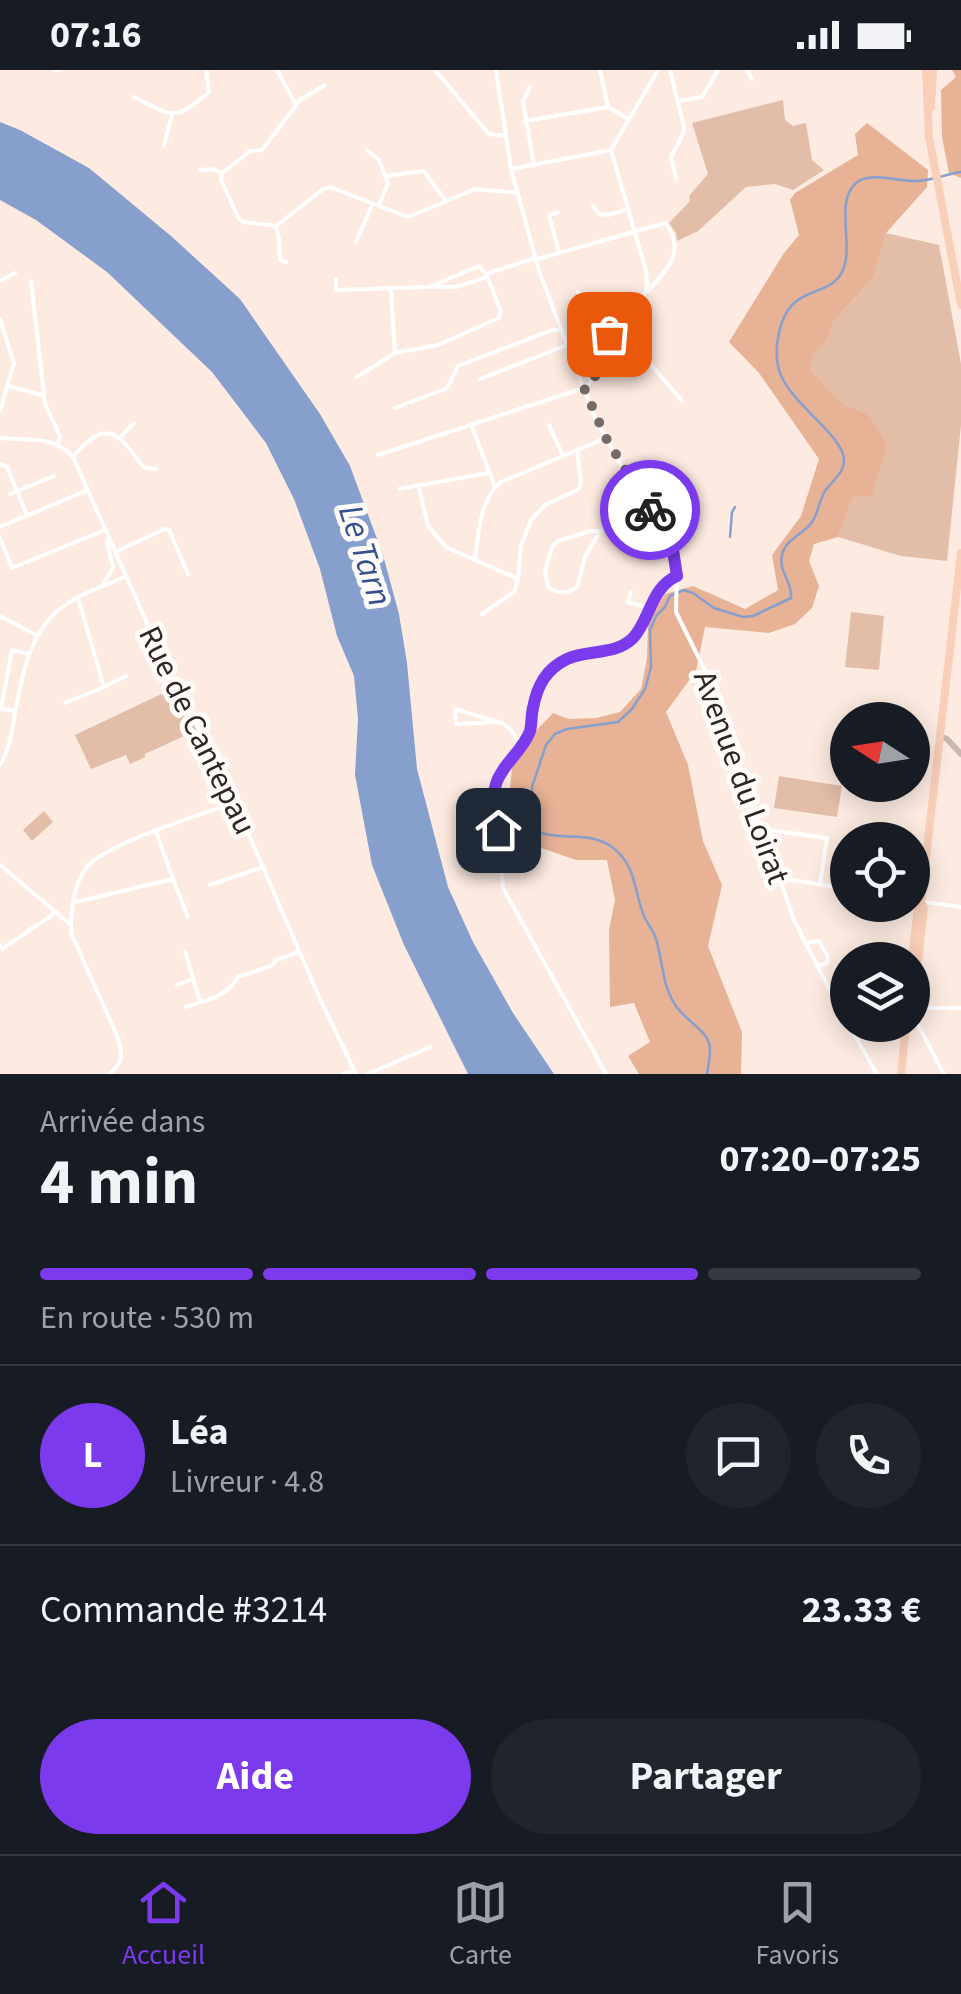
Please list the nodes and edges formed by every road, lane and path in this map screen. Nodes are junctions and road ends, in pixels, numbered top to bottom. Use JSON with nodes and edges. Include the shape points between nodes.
{"nodes":[{"id":1,"x":206,"y":70,"type":"edge"},
{"id":2,"x":277,"y":70,"type":"edge"},
{"id":3,"x":435,"y":70,"type":"edge"},
{"id":4,"x":496,"y":70,"type":"edge"},
{"id":5,"x":600,"y":70,"type":"edge"},
{"id":6,"x":658,"y":70,"type":"edge"},
{"id":7,"x":670,"y":70,"type":"edge"},
{"id":8,"x":718,"y":70,"type":"edge"},
{"id":9,"x":747,"y":70,"type":"edge"},
{"id":10,"x":930,"y":70,"type":"edge"},
{"id":11,"x":752,"y":80,"type":"dead end"},
{"id":12,"x":325,"y":85,"type":"dead end"},
{"id":13,"x":530,"y":87,"type":"dead end"},
{"id":14,"x":134,"y":97,"type":"dead end"},
{"id":15,"x":679,"y":101,"type":"junction"},
{"id":16,"x":296,"y":105,"type":"junction"},
{"id":17,"x":608,"y":106,"type":"junction"},
{"id":18,"x":172,"y":115,"type":"junction"},
{"id":19,"x":629,"y":119,"type":"junction"},
{"id":20,"x":525,"y":121,"type":"junction"},
{"id":21,"x":505,"y":136,"type":"junction"},
{"id":22,"x":164,"y":146,"type":"dead end"},
{"id":23,"x":367,"y":150,"type":"dead end"},
{"id":24,"x":611,"y":150,"type":"junction"},
{"id":25,"x":534,"y":166,"type":"junction"},
{"id":26,"x":510,"y":169,"type":"junction"},
{"id":27,"x":200,"y":170,"type":"dead end"},
{"id":28,"x":222,"y":172,"type":"junction"},
{"id":29,"x":385,"y":176,"type":"junction"},
{"id":30,"x":676,"y":179,"type":"dead end"},
{"id":31,"x":517,"y":193,"type":"junction"},
{"id":32,"x":446,"y":200,"type":"junction"},
{"id":33,"x":376,"y":204,"type":"junction"},
{"id":34,"x":593,"y":206,"type":"dead end"},
{"id":35,"x":629,"y":210,"type":"junction"},
{"id":36,"x":558,"y":212,"type":"dead end"},
{"id":37,"x":276,"y":226,"type":"junction"},
{"id":38,"x":635,"y":231,"type":"junction"},
{"id":39,"x":356,"y":242,"type":"dead end"},
{"id":40,"x":559,"y":253,"type":"junction"},
{"id":41,"x":534,"y":259,"type":"junction"},
{"id":42,"x":286,"y":262,"type":"dead end"},
{"id":43,"x":14,"y":273,"type":"dead end"},
{"id":44,"x":487,"y":275,"type":"junction"},
{"id":45,"x":336,"y":280,"type":"dead end"},
{"id":46,"x":0,"y":281,"type":"edge"},
{"id":47,"x":31,"y":281,"type":"dead end"},
{"id":48,"x":429,"y":287,"type":"junction"},
{"id":49,"x":391,"y":290,"type":"junction"},
{"id":50,"x":578,"y":292,"type":"dead end"},
{"id":51,"x":644,"y":294,"type":"junction"},
{"id":52,"x":961,"y":305,"type":"edge"},
{"id":53,"x":0,"y":319,"type":"edge"},
{"id":54,"x":561,"y":330,"type":"junction"},
{"id":55,"x":622,"y":330,"type":"junction"},
{"id":56,"x":618,"y":339,"type":"junction"},
{"id":57,"x":567,"y":345,"type":"junction"},
{"id":58,"x":394,"y":353,"type":"junction"},
{"id":59,"x":357,"y":377,"type":"dead end"},
{"id":60,"x":480,"y":379,"type":"dead end"},
{"id":61,"x":8,"y":386,"type":"junction"},
{"id":62,"x":584,"y":388,"type":"junction"},
{"id":63,"x":44,"y":396,"type":"junction"},
{"id":64,"x":682,"y":401,"type":"dead end"},
{"id":65,"x":396,"y":408,"type":"dead end"},
{"id":66,"x":0,"y":411,"type":"edge"},
{"id":67,"x":134,"y":423,"type":"dead end"},
{"id":68,"x":471,"y":424,"type":"junction"},
{"id":69,"x":548,"y":425,"type":"dead end"},
{"id":70,"x":0,"y":438,"type":"edge"},
{"id":71,"x":119,"y":438,"type":"junction"},
{"id":72,"x":606,"y":438,"type":"junction"},
{"id":73,"x":58,"y":444,"type":"junction"},
{"id":74,"x":577,"y":450,"type":"junction"},
{"id":75,"x":378,"y":454,"type":"dead end"},
{"id":76,"x":562,"y":456,"type":"junction"},
{"id":77,"x":73,"y":457,"type":"junction"},
{"id":78,"x":0,"y":464,"type":"edge"},
{"id":79,"x":156,"y":469,"type":"dead end"},
{"id":80,"x":488,"y":473,"type":"junction"},
{"id":81,"x":54,"y":476,"type":"dead end"},
{"id":82,"x":420,"y":486,"type":"junction"},
{"id":83,"x":495,"y":488,"type":"junction"},
{"id":84,"x":399,"y":489,"type":"dead end"},
{"id":85,"x":88,"y":490,"type":"junction"},
{"id":86,"x":17,"y":491,"type":"junction"},
{"id":87,"x":10,"y":494,"type":"dead end"},
{"id":88,"x":645,"y":502,"type":"junction"},
{"id":89,"x":27,"y":515,"type":"junction"},
{"id":90,"x":0,"y":527,"type":"edge"},
{"id":91,"x":105,"y":530,"type":"junction"},
{"id":92,"x":600,"y":531,"type":"junction"},
{"id":93,"x":0,"y":538,"type":"edge"},
{"id":94,"x":115,"y":552,"type":"junction"},
{"id":95,"x":961,"y":553,"type":"edge"},
{"id":96,"x":475,"y":559,"type":"junction"},
{"id":97,"x":188,"y":574,"type":"dead end"},
{"id":98,"x":126,"y":576,"type":"junction"},
{"id":99,"x":677,"y":576,"type":"junction"},
{"id":100,"x":518,"y":580,"type":"junction"},
{"id":101,"x":100,"y":588,"type":"junction"},
{"id":102,"x":631,"y":592,"type":"dead end"},
{"id":103,"x":78,"y":598,"type":"junction"},
{"id":104,"x":649,"y":608,"type":"junction"},
{"id":105,"x":482,"y":614,"type":"dead end"},
{"id":106,"x":0,"y":616,"type":"edge"},
{"id":107,"x":36,"y":635,"type":"junction"},
{"id":108,"x":28,"y":654,"type":"junction"},
{"id":109,"x":126,"y":676,"type":"dead end"},
{"id":110,"x":104,"y":686,"type":"junction"},
{"id":111,"x":65,"y":703,"type":"dead end"},
{"id":112,"x":1,"y":708,"type":"edge"},
{"id":113,"x":16,"y":711,"type":"junction"},
{"id":114,"x":498,"y":722,"type":"junction"},
{"id":115,"x":940,"y":736,"type":"junction"},
{"id":116,"x":521,"y":745,"type":"junction"},
{"id":117,"x":961,"y":754,"type":"edge"},
{"id":118,"x":0,"y":766,"type":"edge"},
{"id":119,"x":235,"y":802,"type":"junction"},
{"id":120,"x":929,"y":822,"type":"edge"},
{"id":121,"x":156,"y":832,"type":"junction"},
{"id":122,"x":763,"y":832,"type":"junction"},
{"id":123,"x":0,"y":865,"type":"edge"},
{"id":124,"x":263,"y":867,"type":"junction"},
{"id":125,"x":780,"y":878,"type":"junction"},
{"id":126,"x":174,"y":879,"type":"junction"},
{"id":127,"x":820,"y":884,"type":"junction"},
{"id":128,"x":210,"y":886,"type":"dead end"},
{"id":129,"x":830,"y":886,"type":"edge"},
{"id":130,"x":74,"y":902,"type":"junction"},
{"id":131,"x":930,"y":903,"type":"edge"},
{"id":132,"x":961,"y":908,"type":"edge"},
{"id":133,"x":55,"y":913,"type":"junction"},
{"id":134,"x":188,"y":917,"type":"dead end"},
{"id":135,"x":71,"y":926,"type":"junction"},
{"id":136,"x":804,"y":944,"type":"junction"},
{"id":137,"x":0,"y":946,"type":"edge"},
{"id":138,"x":185,"y":951,"type":"dead end"},
{"id":139,"x":299,"y":952,"type":"junction"},
{"id":140,"x":816,"y":967,"type":"junction"},
{"id":141,"x":193,"y":979,"type":"junction"},
{"id":142,"x":177,"y":984,"type":"dead end"},
{"id":143,"x":830,"y":992,"type":"edge"},
{"id":144,"x":200,"y":1002,"type":"junction"},
{"id":145,"x":186,"y":1006,"type":"dead end"},
{"id":146,"x":930,"y":1008,"type":"edge"},
{"id":147,"x":961,"y":1008,"type":"edge"},
{"id":148,"x":859,"y":1042,"type":"edge"},
{"id":149,"x":907,"y":1042,"type":"edge"},
{"id":150,"x":928,"y":1042,"type":"edge"},
{"id":151,"x":430,"y":1048,"type":"dead end"},
{"id":152,"x":355,"y":1072,"type":"edge"},
{"id":153,"x":109,"y":1074,"type":"edge"},
{"id":154,"x":343,"y":1074,"type":"edge"},
{"id":155,"x":368,"y":1074,"type":"edge"},
{"id":156,"x":606,"y":1074,"type":"edge"},
{"id":157,"x":877,"y":1074,"type":"edge"},
{"id":158,"x":901,"y":1074,"type":"edge"},
{"id":159,"x":944,"y":1074,"type":"edge"}],
"edges":[{"from":1,"to":18,"type":"street","via":[[209,92]]},
{"from":2,"to":16,"type":"street"},
{"from":3,"to":21,"type":"street","via":[[489,134]]},
{"from":4,"to":21,"type":"street"},
{"from":5,"to":17,"type":"street"},
{"from":6,"to":19,"type":"street"},
{"from":7,"to":15,"type":"street"},
{"from":8,"to":15,"type":"street","via":[[702,97]]},
{"from":9,"to":11,"type":"street"},
{"from":10,"to":52,"type":"main road","via":[[934,166]]},
{"from":12,"to":16,"type":"street"},
{"from":13,"to":20,"type":"street"},
{"from":14,"to":18,"type":"street"},
{"from":15,"to":30,"type":"street","via":[[683,134],[670,156]]},
{"from":16,"to":28,"type":"street","via":[[262,150]]},
{"from":17,"to":19,"type":"street"},
{"from":17,"to":20,"type":"street"},
{"from":18,"to":22,"type":"street"},
{"from":19,"to":24,"type":"street"},
{"from":20,"to":25,"type":"street"},
{"from":21,"to":26,"type":"street"},
{"from":23,"to":29,"type":"street"},
{"from":24,"to":25,"type":"street"},
{"from":24,"to":35,"type":"street"},
{"from":25,"to":26,"type":"street"},
{"from":26,"to":31,"type":"street"},
{"from":27,"to":28,"type":"street"},
{"from":28,"to":37,"type":"street","via":[[239,219]]},
{"from":29,"to":32,"type":"street","via":[[424,171]]},
{"from":29,"to":33,"type":"street","via":[[388,184]]},
{"from":31,"to":32,"type":"street","via":[[475,189]]},
{"from":31,"to":41,"type":"street"},
{"from":32,"to":33,"type":"street","via":[[411,216]]},
{"from":33,"to":37,"type":"street","via":[[330,187]]},
{"from":33,"to":39,"type":"street"},
{"from":34,"to":35,"type":"street","via":[[608,215]]},
{"from":35,"to":38,"type":"street"},
{"from":36,"to":40,"type":"street","via":[[549,214]]},
{"from":37,"to":42,"type":"street","via":[[280,260]]},
{"from":38,"to":40,"type":"street"},
{"from":38,"to":51,"type":"street","via":[[646,271]]},
{"from":38,"to":51,"type":"street","via":[[665,223],[674,235],[675,253]]},
{"from":40,"to":41,"type":"street"},
{"from":41,"to":44,"type":"street"},
{"from":41,"to":54,"type":"street"},
{"from":43,"to":46,"type":"street"},
{"from":44,"to":48,"type":"street","via":[[456,287]]},
{"from":44,"to":48,"type":"street","via":[[479,266]]},
{"from":44,"to":58,"type":"street","via":[[499,318],[438,344]]},
{"from":45,"to":49,"type":"street","via":[[336,290]]},
{"from":47,"to":63,"type":"street"},
{"from":48,"to":49,"type":"street"},
{"from":49,"to":58,"type":"street"},
{"from":50,"to":56,"type":"street","via":[[598,326]]},
{"from":51,"to":55,"type":"street"},
{"from":53,"to":61,"type":"street","via":[[14,363]]},
{"from":54,"to":57,"type":"street"},
{"from":54,"to":65,"type":"street","via":[[458,366],[447,388]]},
{"from":55,"to":56,"type":"street"},
{"from":55,"to":64,"type":"street"},
{"from":56,"to":62,"type":"street"},
{"from":57,"to":60,"type":"street"},
{"from":57,"to":62,"type":"street"},
{"from":58,"to":59,"type":"street"},
{"from":61,"to":63,"type":"street"},
{"from":61,"to":66,"type":"street"},
{"from":62,"to":68,"type":"street"},
{"from":62,"to":72,"type":"street"},
{"from":63,"to":73,"type":"street"},
{"from":67,"to":71,"type":"street"},
{"from":68,"to":75,"type":"street"},
{"from":68,"to":80,"type":"street"},
{"from":69,"to":76,"type":"street"},
{"from":70,"to":73,"type":"street"},
{"from":71,"to":77,"type":"street","via":[[100,433]]},
{"from":71,"to":79,"type":"street","via":[[145,468]]},
{"from":72,"to":74,"type":"street"},
{"from":72,"to":88,"type":"street"},
{"from":73,"to":77,"type":"street","name":"Rue de Cantepau"},
{"from":74,"to":76,"type":"street"},
{"from":74,"to":100,"type":"street","via":[[579,489],[545,505],[531,520]]},
{"from":76,"to":83,"type":"street"},
{"from":77,"to":85,"type":"street","name":"Rue de Cantepau"},
{"from":78,"to":86,"type":"street"},
{"from":80,"to":82,"type":"street"},
{"from":80,"to":83,"type":"street"},
{"from":81,"to":86,"type":"street"},
{"from":82,"to":84,"type":"street"},
{"from":82,"to":96,"type":"street","via":[[434,534]]},
{"from":83,"to":96,"type":"street","via":[[484,502]]},
{"from":85,"to":89,"type":"street"},
{"from":85,"to":91,"type":"street","name":"Rue de Cantepau"},
{"from":86,"to":87,"type":"street"},
{"from":86,"to":89,"type":"street"},
{"from":88,"to":92,"type":"street"},
{"from":88,"to":99,"type":"street","via":[[674,548]]},
{"from":89,"to":90,"type":"street"},
{"from":91,"to":93,"type":"street","via":[[12,568]]},
{"from":91,"to":94,"type":"street","name":"Rue de Cantepau"},
{"from":91,"to":101,"type":"street","via":[[113,568]]},
{"from":92,"to":92,"type":"street","via":[[552,547],[548,586],[559,593],[577,587]]},
{"from":94,"to":97,"type":"street","via":[[166,529]]},
{"from":94,"to":98,"type":"street","name":"Rue de Cantepau"},
{"from":95,"to":115,"type":"main road"},
{"from":96,"to":100,"type":"street"},
{"from":98,"to":101,"type":"street"},
{"from":98,"to":119,"type":"street","name":"Rue de Cantepau"},
{"from":99,"to":104,"type":"street"},
{"from":99,"to":122,"type":"street","name":"Avenue du Loirat","via":[[676,612],[718,697],[735,764]]},
{"from":100,"to":105,"type":"street","via":[[514,592]]},
{"from":101,"to":103,"type":"street"},
{"from":102,"to":104,"type":"street","via":[[628,602]]},
{"from":103,"to":107,"type":"street"},
{"from":103,"to":110,"type":"street"},
{"from":104,"to":116,"type":"street","via":[[628,643],[550,670]]},
{"from":106,"to":107,"type":"street"},
{"from":107,"to":108,"type":"street"},
{"from":108,"to":112,"type":"street","via":[[12,650]]},
{"from":108,"to":113,"type":"street"},
{"from":109,"to":110,"type":"street"},
{"from":110,"to":111,"type":"street"},
{"from":112,"to":113,"type":"street"},
{"from":113,"to":118,"type":"street"},
{"from":114,"to":114,"type":"street","via":[[469,714],[455,709],[456,724]]},
{"from":114,"to":116,"type":"street"},
{"from":115,"to":117,"type":"main road"},
{"from":115,"to":120,"type":"main road"},
{"from":116,"to":156,"type":"street","via":[[494,794],[503,888]]},
{"from":119,"to":121,"type":"street"},
{"from":119,"to":124,"type":"street","name":"Rue de Cantepau"},
{"from":121,"to":126,"type":"street"},
{"from":121,"to":130,"type":"street","via":[[96,858],[78,882]]},
{"from":122,"to":125,"type":"street","name":"Avenue du Loirat"},
{"from":122,"to":127,"type":"street","via":[[827,838]]},
{"from":123,"to":133,"type":"street"},
{"from":124,"to":128,"type":"street"},
{"from":124,"to":139,"type":"street","name":"Rue de Cantepau"},
{"from":125,"to":127,"type":"street"},
{"from":125,"to":136,"type":"street","name":"Avenue du Loirat"},
{"from":126,"to":130,"type":"street"},
{"from":126,"to":134,"type":"street"},
{"from":127,"to":129,"type":"street"},
{"from":130,"to":135,"type":"street"},
{"from":131,"to":132,"type":"street"},
{"from":133,"to":135,"type":"street"},
{"from":133,"to":137,"type":"street"},
{"from":135,"to":153,"type":"street","via":[[118,1038],[122,1054]]},
{"from":136,"to":140,"type":"street","name":"Avenue du Loirat"},
{"from":136,"to":140,"type":"street","name":"Avenue du Loirat","via":[[819,941],[828,957]]},
{"from":138,"to":141,"type":"street"},
{"from":139,"to":144,"type":"street","via":[[238,977],[225,994]]},
{"from":139,"to":152,"type":"street","name":"Rue de Cantepau"},
{"from":140,"to":143,"type":"street","name":"Avenue du Loirat"},
{"from":141,"to":142,"type":"street"},
{"from":141,"to":144,"type":"street"},
{"from":144,"to":145,"type":"street"},
{"from":146,"to":147,"type":"street"},
{"from":148,"to":157,"type":"street"},
{"from":149,"to":158,"type":"main road"},
{"from":150,"to":159,"type":"street"},
{"from":151,"to":155,"type":"street"},
{"from":152,"to":154,"type":"street"}]}
